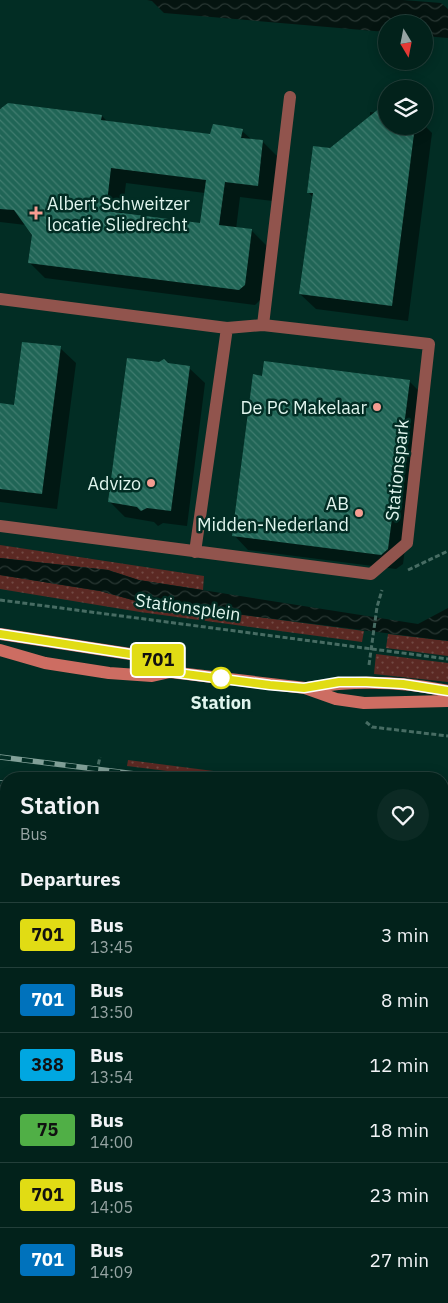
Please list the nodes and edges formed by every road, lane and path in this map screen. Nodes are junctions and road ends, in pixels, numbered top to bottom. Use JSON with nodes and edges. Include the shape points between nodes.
{"nodes":[{"id":1,"x":290,"y":97,"type":"dead end"},
{"id":2,"x":0,"y":299,"type":"edge"},
{"id":3,"x":263,"y":324,"type":"junction"},
{"id":4,"x":227,"y":328,"type":"junction"},
{"id":5,"x":0,"y":526,"type":"edge"},
{"id":6,"x":448,"y":551,"type":"edge"},
{"id":7,"x":195,"y":552,"type":"junction"},
{"id":8,"x":405,"y":571,"type":"dead end"},
{"id":9,"x":383,"y":587,"type":"dead end"},
{"id":10,"x":0,"y":600,"type":"edge"},
{"id":11,"x":0,"y":634,"type":"edge"},
{"id":12,"x":0,"y":650,"type":"edge"},
{"id":13,"x":371,"y":650,"type":"junction"},
{"id":14,"x":448,"y":660,"type":"edge"},
{"id":15,"x":170,"y":672,"type":"junction"},
{"id":16,"x":304,"y":688,"type":"junction"},
{"id":17,"x":448,"y":691,"type":"edge"},
{"id":18,"x":448,"y":700,"type":"edge"},
{"id":19,"x":100,"y":756,"type":"dead end"},
{"id":20,"x":97,"y":772,"type":"edge"}],
"edges":[{"from":1,"to":3,"type":"street"},
{"from":2,"to":4,"type":"street","name":"Stationspark"},
{"from":3,"to":4,"type":"street","name":"Stationspark"},
{"from":3,"to":7,"type":"street","name":"Stationspark","via":[[429,344],[407,543],[371,574]]},
{"from":4,"to":7,"type":"street"},
{"from":5,"to":7,"type":"street","name":"Stationspark"},
{"from":6,"to":8,"type":"path"},
{"from":9,"to":13,"type":"path"},
{"from":10,"to":13,"type":"path","name":"Stationsplein"},
{"from":11,"to":15,"type":"main road","via":[[156,658]]},
{"from":12,"to":15,"type":"main road","via":[[45,663],[109,672],[152,676]]},
{"from":13,"to":14,"type":"path","name":"Stationsplein"},
{"from":15,"to":16,"type":"main road"},
{"from":16,"to":17,"type":"main road","via":[[339,682],[366,682]]},
{"from":16,"to":18,"type":"main road","via":[[336,699],[364,703]]},
{"from":19,"to":20,"type":"path"}]}
